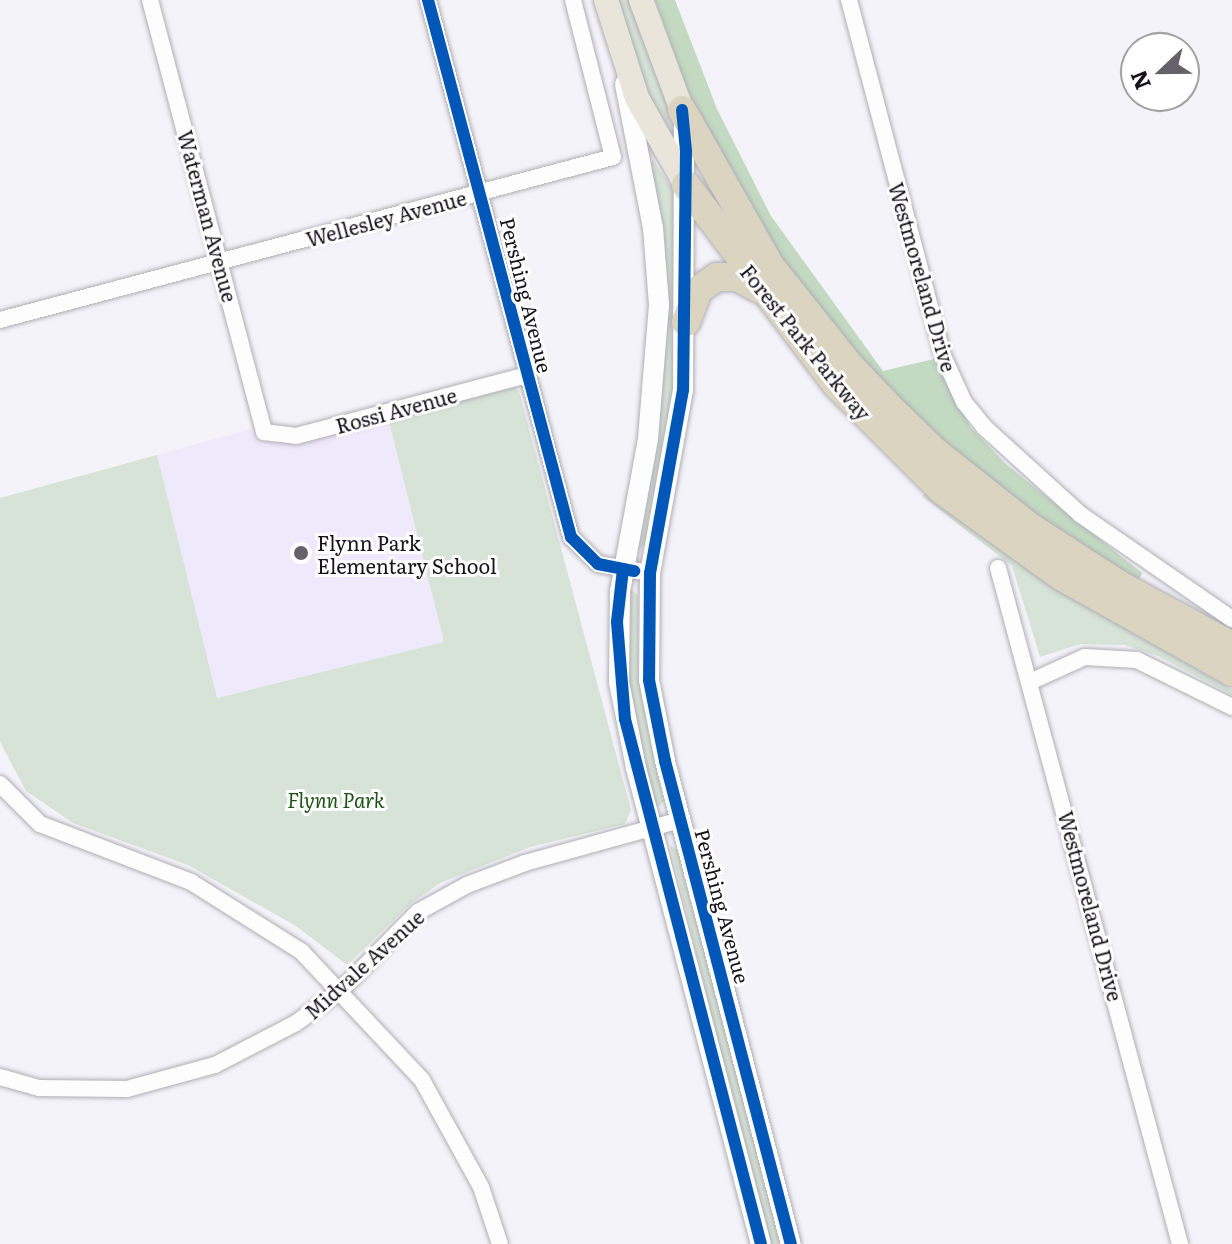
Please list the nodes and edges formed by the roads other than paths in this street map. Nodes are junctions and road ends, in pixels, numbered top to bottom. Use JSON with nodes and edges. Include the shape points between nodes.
{"nodes":[{"id":1,"x":150,"y":0,"type":"edge"},
{"id":2,"x":428,"y":0,"type":"edge"},
{"id":3,"x":573,"y":0,"type":"edge"},
{"id":4,"x":606,"y":0,"type":"edge"},
{"id":5,"x":641,"y":0,"type":"edge"},
{"id":6,"x":849,"y":0,"type":"edge"},
{"id":7,"x":620,"y":55,"type":"junction"},
{"id":8,"x":682,"y":110,"type":"junction"},
{"id":9,"x":686,"y":185,"type":"junction"},
{"id":10,"x":480,"y":193,"type":"junction"},
{"id":11,"x":220,"y":262,"type":"junction"},
{"id":12,"x":761,"y":290,"type":"junction"},
{"id":13,"x":0,"y":320,"type":"edge"},
{"id":14,"x":686,"y":322,"type":"junction"},
{"id":15,"x":527,"y":375,"type":"junction"},
{"id":16,"x":264,"y":432,"type":"joint"},
{"id":17,"x":998,"y":568,"type":"dead end"},
{"id":18,"x":623,"y":569,"type":"junction"},
{"id":19,"x":650,"y":573,"type":"junction"},
{"id":20,"x":1232,"y":619,"type":"edge"},
{"id":21,"x":1232,"y":646,"type":"edge"},
{"id":22,"x":1232,"y":672,"type":"edge"},
{"id":23,"x":1032,"y":681,"type":"junction"},
{"id":24,"x":1232,"y":707,"type":"edge"},
{"id":25,"x":0,"y":784,"type":"edge"},
{"id":26,"x":680,"y":820,"type":"junction"},
{"id":27,"x":652,"y":828,"type":"junction"},
{"id":28,"x":341,"y":990,"type":"junction"},
{"id":29,"x":0,"y":1077,"type":"edge"},
{"id":30,"x":500,"y":1244,"type":"edge"},
{"id":31,"x":761,"y":1244,"type":"edge"},
{"id":32,"x":791,"y":1244,"type":"edge"},
{"id":33,"x":1180,"y":1244,"type":"edge"}],
"edges":[{"from":1,"to":11,"type":"street","name":"Waterman Avenue"},
{"from":2,"to":10,"type":"street","name":"Pershing Avenue"},
{"from":3,"to":10,"type":"street","name":"Wellesley Avenue","via":[[613,157]]},
{"from":4,"to":7,"type":"main road","name":"Forest Park Parkway"},
{"from":5,"to":8,"type":"main road","name":"Forest Park Parkway"},
{"from":6,"to":20,"type":"street","name":"Westmoreland Drive","via":[[943,356],[964,402],[1003,446],[1081,515]]},
{"from":7,"to":9,"type":"main road","name":"Forest Park Parkway","via":[[644,113]]},
{"from":7,"to":18,"type":"street","via":[[653,228],[659,305],[648,439]]},
{"from":8,"to":9,"type":"street","name":"Pershing Avenue"},
{"from":8,"to":21,"type":"highway","name":"Forest Park Parkway","via":[[771,267],[849,365],[923,440],[1030,527],[1118,584]]},
{"from":9,"to":12,"type":"highway","name":"Forest Park Parkway"},
{"from":9,"to":14,"type":"street","name":"Pershing Avenue"},
{"from":10,"to":11,"type":"street","name":"Wellesley Avenue"},
{"from":10,"to":15,"type":"street","name":"Pershing Avenue"},
{"from":11,"to":13,"type":"street","name":"Wellesley Avenue"},
{"from":11,"to":16,"type":"street","name":"Waterman Avenue"},
{"from":12,"to":14,"type":"highway","via":[[737,277],[717,277],[698,290]]},
{"from":12,"to":22,"type":"highway","name":"Forest Park Parkway","via":[[836,384],[943,491],[1061,576]]},
{"from":14,"to":19,"type":"street","name":"Pershing Avenue","via":[[678,442]]},
{"from":15,"to":16,"type":"street","name":"Rossi Avenue","via":[[296,436]]},
{"from":15,"to":18,"type":"street","name":"Pershing Avenue","via":[[571,537],[590,559]]},
{"from":17,"to":23,"type":"street","name":"Westmoreland Drive"},
{"from":18,"to":19,"type":"street","name":"Pershing Avenue"},
{"from":18,"to":27,"type":"street","via":[[617,622],[619,682]]},
{"from":19,"to":26,"type":"street","name":"Pershing Avenue","via":[[649,680]]},
{"from":23,"to":24,"type":"street","via":[[1085,657],[1137,660]]},
{"from":23,"to":33,"type":"street","name":"Westmoreland Drive"},
{"from":25,"to":28,"type":"street","via":[[40,824],[191,882],[222,900],[302,952]]},
{"from":26,"to":27,"type":"street","name":"Midvale Avenue"},
{"from":26,"to":32,"type":"street","name":"Pershing Avenue"},
{"from":27,"to":28,"type":"street","name":"Midvale Avenue","via":[[467,885],[418,912]]},
{"from":27,"to":31,"type":"street"},
{"from":28,"to":29,"type":"street","name":"Midvale Avenue","via":[[261,1043],[169,1079],[127,1089],[69,1090]]},
{"from":28,"to":30,"type":"street","via":[[422,1080],[475,1174]]}]}
